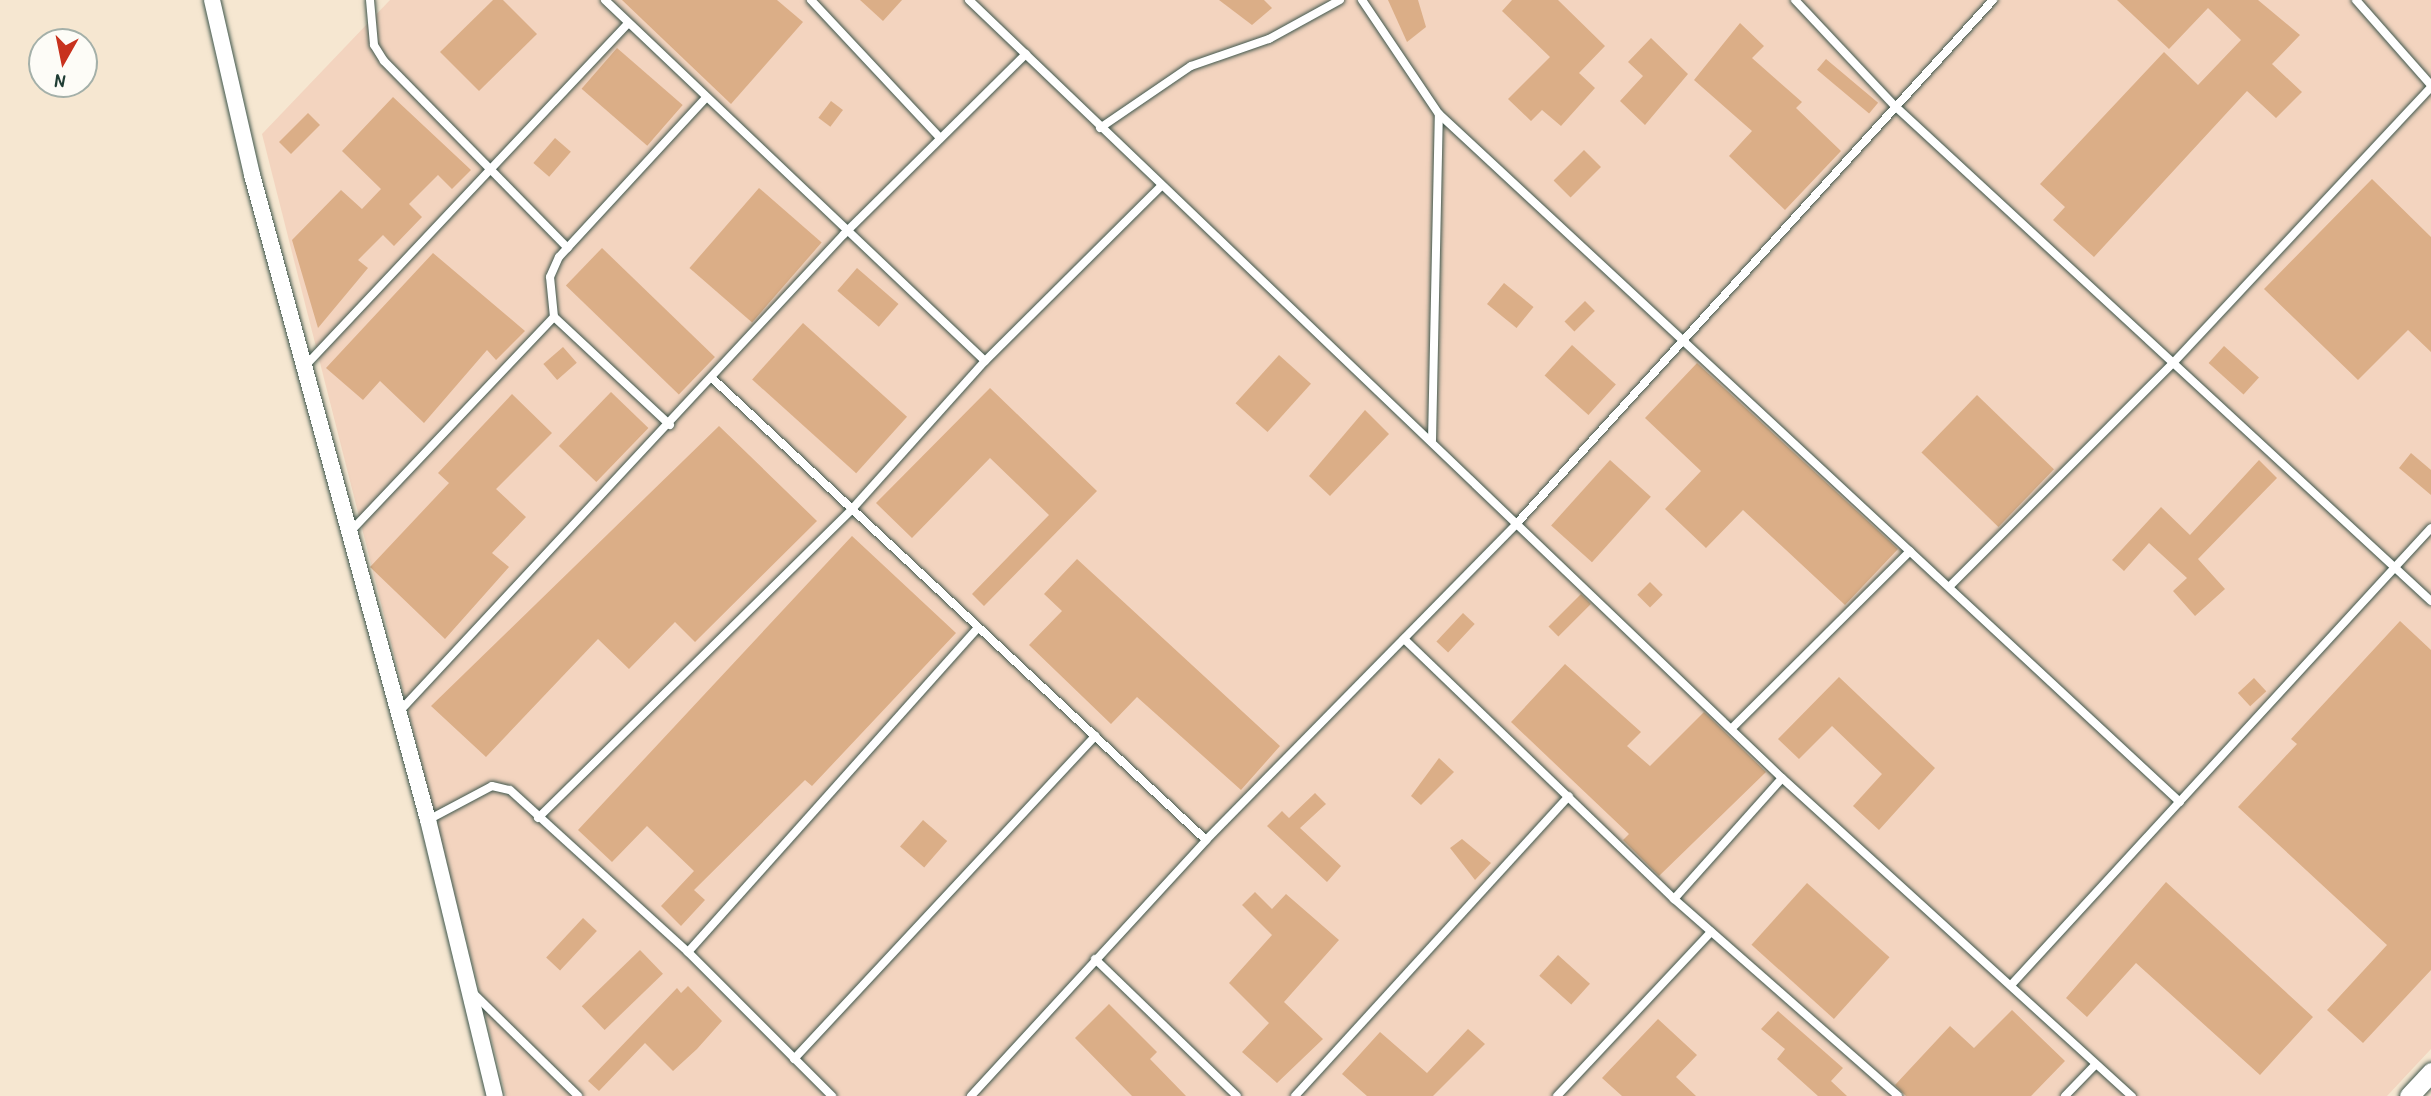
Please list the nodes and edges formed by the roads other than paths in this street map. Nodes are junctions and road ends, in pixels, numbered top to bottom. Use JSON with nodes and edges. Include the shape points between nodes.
{"nodes":[{"id":1,"x":212,"y":0,"type":"edge"},
{"id":2,"x":370,"y":0,"type":"edge"},
{"id":3,"x":605,"y":0,"type":"edge"},
{"id":4,"x":811,"y":0,"type":"edge"},
{"id":5,"x":968,"y":0,"type":"edge"},
{"id":6,"x":1340,"y":0,"type":"edge"},
{"id":7,"x":1362,"y":0,"type":"edge"},
{"id":8,"x":1796,"y":0,"type":"edge"},
{"id":9,"x":1993,"y":0,"type":"edge"},
{"id":10,"x":2356,"y":0,"type":"edge"},
{"id":11,"x":628,"y":23,"type":"junction"},
{"id":12,"x":1026,"y":54,"type":"junction"},
{"id":13,"x":2431,"y":86,"type":"edge"},
{"id":14,"x":704,"y":100,"type":"junction"},
{"id":15,"x":1896,"y":107,"type":"junction"},
{"id":16,"x":1439,"y":114,"type":"junction"},
{"id":17,"x":1100,"y":128,"type":"junction"},
{"id":18,"x":939,"y":137,"type":"junction"},
{"id":19,"x":494,"y":173,"type":"junction"},
{"id":20,"x":1160,"y":187,"type":"junction"},
{"id":21,"x":844,"y":234,"type":"junction"},
{"id":22,"x":568,"y":248,"type":"junction"},
{"id":23,"x":554,"y":317,"type":"junction"},
{"id":24,"x":1686,"y":337,"type":"junction"},
{"id":25,"x":985,"y":361,"type":"junction"},
{"id":26,"x":2173,"y":363,"type":"junction"},
{"id":27,"x":307,"y":364,"type":"junction"},
{"id":28,"x":713,"y":379,"type":"junction"},
{"id":29,"x":670,"y":425,"type":"junction"},
{"id":30,"x":1432,"y":440,"type":"junction"},
{"id":31,"x":853,"y":508,"type":"junction"},
{"id":32,"x":1518,"y":522,"type":"junction"},
{"id":33,"x":2431,"y":528,"type":"edge"},
{"id":34,"x":349,"y":533,"type":"junction"},
{"id":35,"x":1910,"y":551,"type":"junction"},
{"id":36,"x":2394,"y":566,"type":"junction"},
{"id":37,"x":1951,"y":585,"type":"junction"},
{"id":38,"x":2431,"y":601,"type":"edge"},
{"id":39,"x":977,"y":629,"type":"junction"},
{"id":40,"x":1404,"y":639,"type":"junction"},
{"id":41,"x":397,"y":713,"type":"junction"},
{"id":42,"x":1734,"y":726,"type":"junction"},
{"id":43,"x":1095,"y":736,"type":"junction"},
{"id":44,"x":1782,"y":778,"type":"junction"},
{"id":45,"x":1569,"y":796,"type":"junction"},
{"id":46,"x":2180,"y":802,"type":"junction"},
{"id":47,"x":538,"y":818,"type":"junction"},
{"id":48,"x":428,"y":820,"type":"junction"},
{"id":49,"x":1206,"y":840,"type":"junction"},
{"id":50,"x":1674,"y":899,"type":"junction"},
{"id":51,"x":1711,"y":932,"type":"junction"},
{"id":52,"x":688,"y":952,"type":"junction"},
{"id":53,"x":1095,"y":959,"type":"junction"},
{"id":54,"x":2012,"y":984,"type":"junction"},
{"id":55,"x":468,"y":989,"type":"junction"},
{"id":56,"x":794,"y":1059,"type":"junction"},
{"id":57,"x":2095,"y":1065,"type":"junction"},
{"id":58,"x":2431,"y":1072,"type":"edge"},
{"id":59,"x":1231,"y":1094,"type":"edge"},
{"id":60,"x":495,"y":1096,"type":"edge"},
{"id":61,"x":578,"y":1096,"type":"edge"},
{"id":62,"x":831,"y":1096,"type":"edge"},
{"id":63,"x":971,"y":1096,"type":"edge"},
{"id":64,"x":1295,"y":1096,"type":"edge"},
{"id":65,"x":1557,"y":1096,"type":"edge"},
{"id":66,"x":1898,"y":1096,"type":"edge"},
{"id":67,"x":2065,"y":1096,"type":"edge"},
{"id":68,"x":2132,"y":1096,"type":"edge"},
{"id":69,"x":2409,"y":1096,"type":"edge"}],
"edges":[{"from":1,"to":27,"type":"street","via":[[252,175]]},
{"from":2,"to":19,"type":"lane","via":[[374,44],[384,61]]},
{"from":3,"to":11,"type":"lane"},
{"from":4,"to":18,"type":"lane"},
{"from":5,"to":12,"type":"lane"},
{"from":6,"to":17,"type":"lane","via":[[1269,39],[1191,66]]},
{"from":7,"to":16,"type":"lane"},
{"from":8,"to":15,"type":"lane"},
{"from":9,"to":15,"type":"lane"},
{"from":10,"to":13,"type":"lane"},
{"from":11,"to":14,"type":"lane"},
{"from":11,"to":19,"type":"lane"},
{"from":12,"to":17,"type":"lane"},
{"from":12,"to":18,"type":"lane"},
{"from":13,"to":26,"type":"lane"},
{"from":14,"to":21,"type":"lane"},
{"from":14,"to":22,"type":"lane"},
{"from":15,"to":24,"type":"lane"},
{"from":15,"to":26,"type":"lane"},
{"from":16,"to":24,"type":"lane"},
{"from":16,"to":30,"type":"lane"},
{"from":17,"to":20,"type":"lane"},
{"from":18,"to":21,"type":"lane"},
{"from":19,"to":22,"type":"lane"},
{"from":19,"to":27,"type":"lane"},
{"from":20,"to":25,"type":"lane"},
{"from":20,"to":30,"type":"lane"},
{"from":21,"to":25,"type":"lane"},
{"from":21,"to":28,"type":"lane"},
{"from":22,"to":23,"type":"lane","via":[[550,277]]},
{"from":23,"to":29,"type":"lane"},
{"from":23,"to":34,"type":"lane"},
{"from":24,"to":32,"type":"lane"},
{"from":24,"to":35,"type":"lane"},
{"from":25,"to":31,"type":"lane"},
{"from":26,"to":36,"type":"lane"},
{"from":26,"to":37,"type":"lane"},
{"from":27,"to":34,"type":"street"},
{"from":28,"to":29,"type":"lane"},
{"from":28,"to":31,"type":"lane"},
{"from":29,"to":41,"type":"lane"},
{"from":30,"to":32,"type":"lane"},
{"from":31,"to":39,"type":"lane"},
{"from":31,"to":47,"type":"lane"},
{"from":32,"to":40,"type":"lane"},
{"from":32,"to":42,"type":"lane"},
{"from":33,"to":36,"type":"lane"},
{"from":34,"to":41,"type":"street"},
{"from":35,"to":37,"type":"lane"},
{"from":35,"to":42,"type":"lane"},
{"from":36,"to":38,"type":"lane"},
{"from":36,"to":46,"type":"lane"},
{"from":37,"to":46,"type":"lane"},
{"from":39,"to":43,"type":"lane"},
{"from":39,"to":52,"type":"lane"},
{"from":40,"to":45,"type":"lane"},
{"from":40,"to":49,"type":"lane"},
{"from":41,"to":48,"type":"street"},
{"from":42,"to":44,"type":"lane"},
{"from":43,"to":49,"type":"lane"},
{"from":43,"to":56,"type":"lane"},
{"from":44,"to":50,"type":"lane"},
{"from":44,"to":54,"type":"lane"},
{"from":45,"to":50,"type":"lane"},
{"from":45,"to":64,"type":"lane"},
{"from":46,"to":54,"type":"lane"},
{"from":47,"to":48,"type":"lane","via":[[501,785],[478,791]]},
{"from":47,"to":52,"type":"lane"},
{"from":48,"to":55,"type":"street"},
{"from":49,"to":53,"type":"lane"},
{"from":50,"to":51,"type":"lane"},
{"from":51,"to":65,"type":"lane"},
{"from":51,"to":66,"type":"lane"},
{"from":52,"to":56,"type":"lane"},
{"from":53,"to":59,"type":"lane"},
{"from":53,"to":63,"type":"lane"},
{"from":54,"to":57,"type":"lane"},
{"from":55,"to":60,"type":"street"},
{"from":55,"to":61,"type":"lane"},
{"from":56,"to":62,"type":"lane"},
{"from":57,"to":67,"type":"lane"},
{"from":57,"to":68,"type":"lane"},
{"from":58,"to":69,"type":"street"}]}
